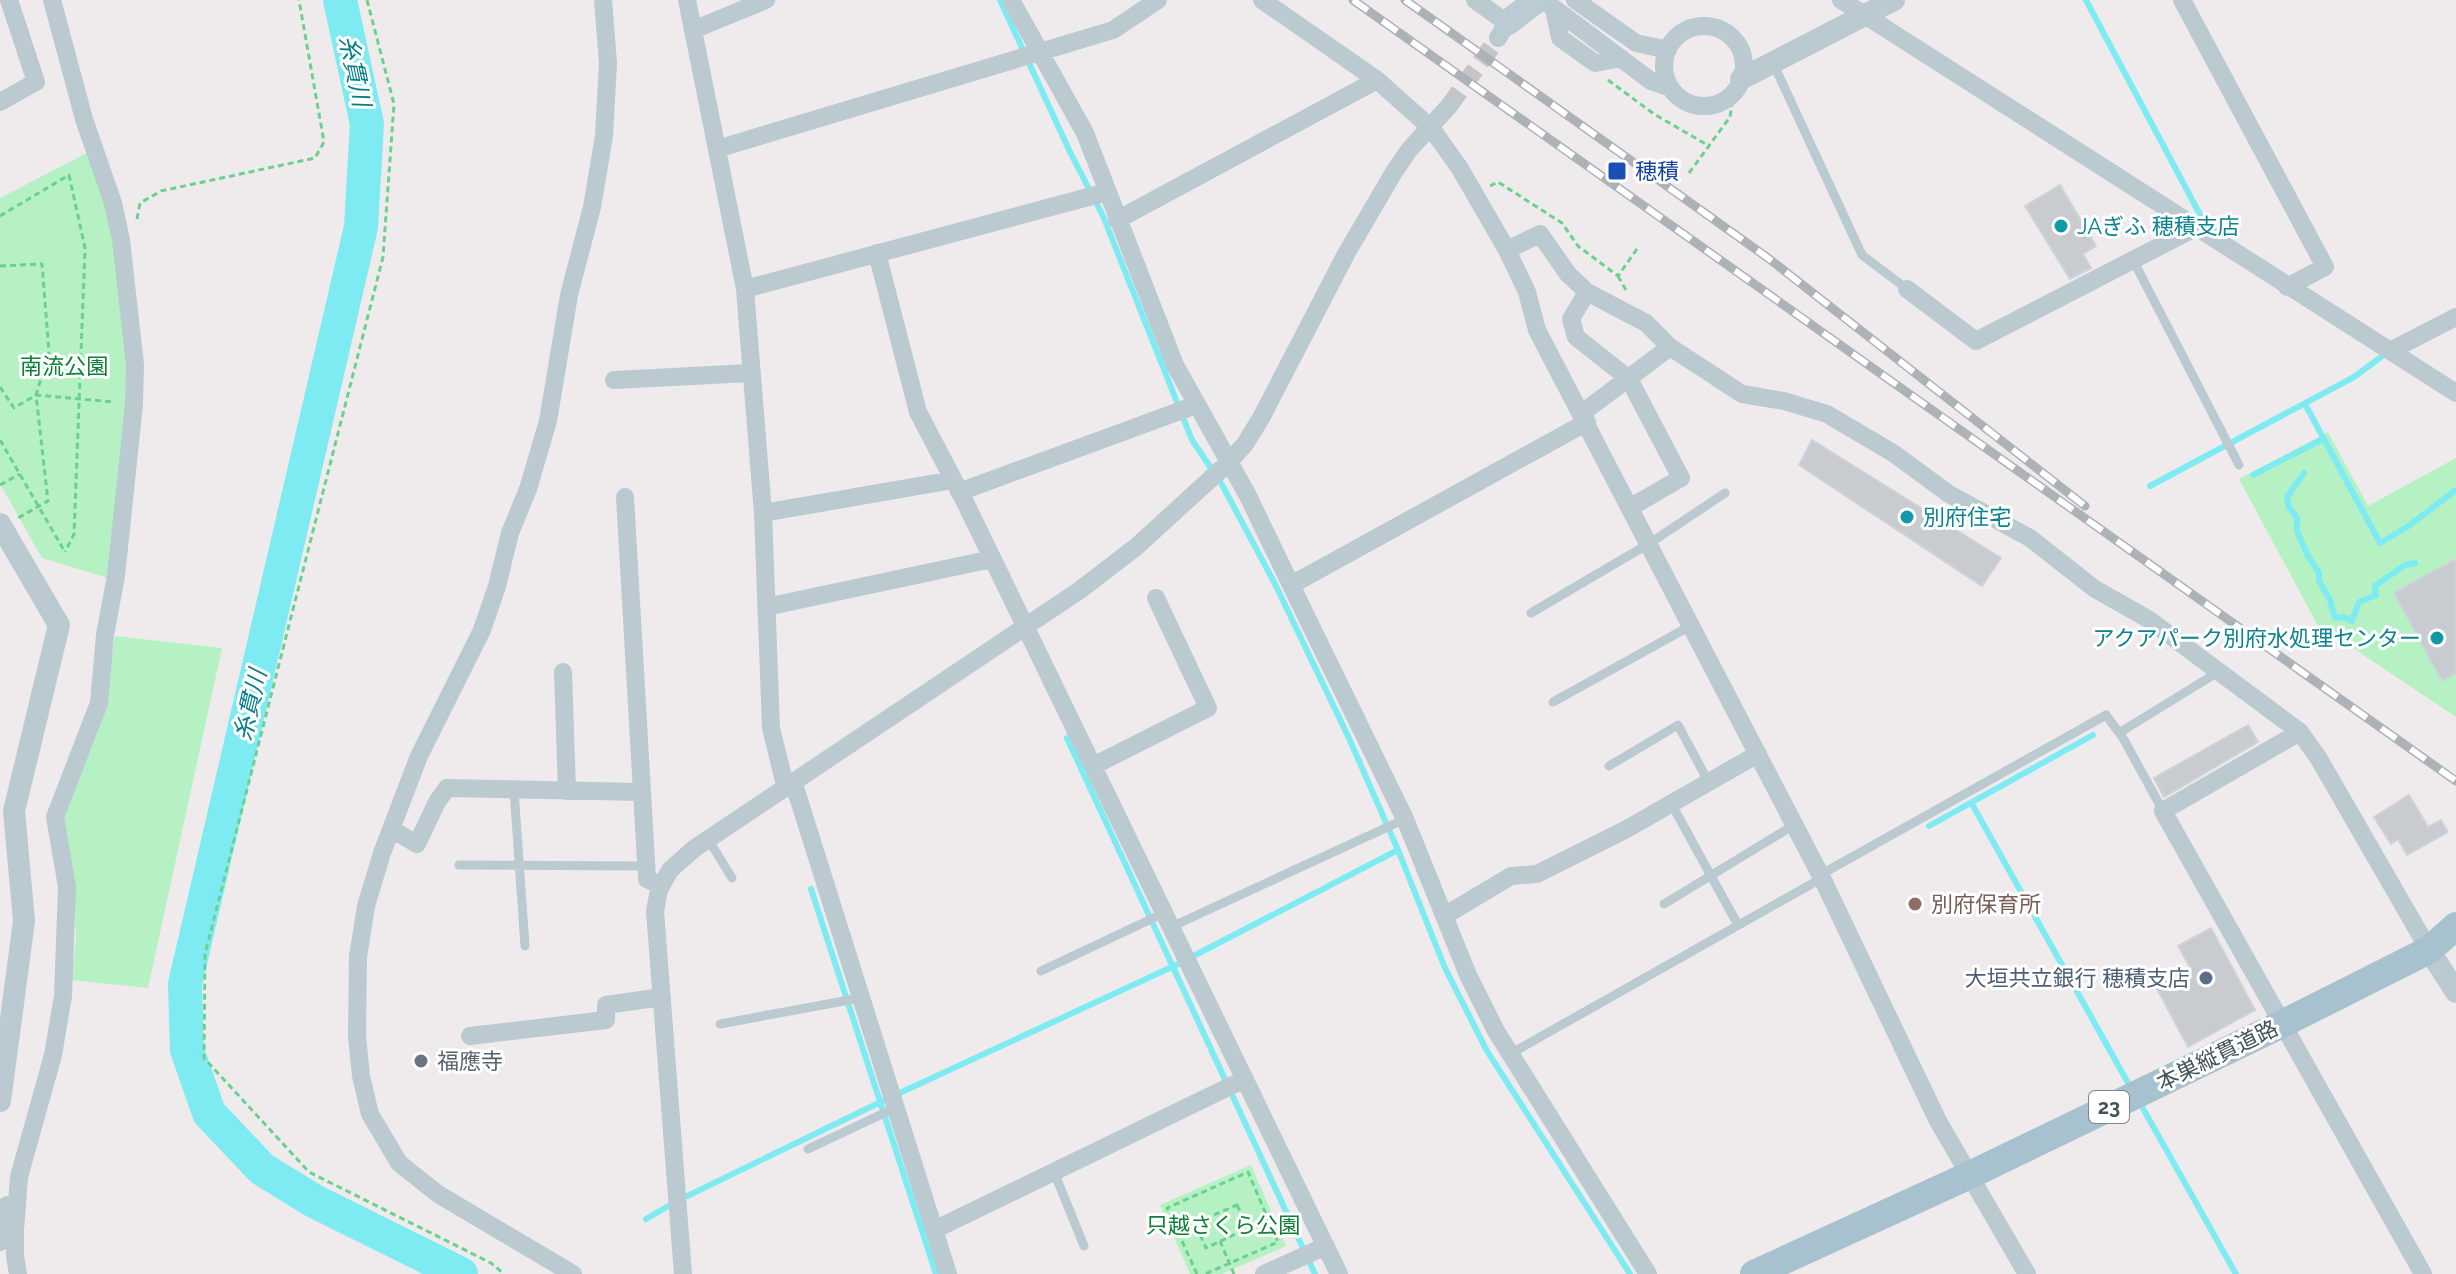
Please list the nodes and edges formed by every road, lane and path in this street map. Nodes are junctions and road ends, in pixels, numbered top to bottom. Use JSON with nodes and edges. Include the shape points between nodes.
{"nodes":[{"id":1,"x":9,"y":0,"type":"edge"},
{"id":2,"x":52,"y":0,"type":"edge"},
{"id":3,"x":299,"y":0,"type":"edge"},
{"id":4,"x":367,"y":0,"type":"edge"},
{"id":5,"x":603,"y":0,"type":"edge"},
{"id":6,"x":687,"y":0,"type":"edge"},
{"id":7,"x":766,"y":0,"type":"edge"},
{"id":8,"x":1011,"y":0,"type":"edge"},
{"id":9,"x":1158,"y":0,"type":"edge"},
{"id":10,"x":1262,"y":0,"type":"edge"},
{"id":11,"x":1475,"y":0,"type":"edge"},
{"id":12,"x":1575,"y":0,"type":"edge"},
{"id":13,"x":1841,"y":0,"type":"edge"},
{"id":14,"x":1894,"y":0,"type":"edge"},
{"id":15,"x":2182,"y":0,"type":"edge"},
{"id":16,"x":1545,"y":3,"type":"edge"},
{"id":17,"x":1865,"y":16,"type":"junction"},
{"id":18,"x":693,"y":30,"type":"junction"},
{"id":19,"x":1503,"y":31,"type":"joint"},
{"id":20,"x":1039,"y":50,"type":"junction"},
{"id":21,"x":1668,"y":50,"type":"junction"},
{"id":22,"x":1773,"y":63,"type":"junction"},
{"id":23,"x":1598,"y":73,"type":"dead end"},
{"id":24,"x":1377,"y":80,"type":"junction"},
{"id":25,"x":1738,"y":85,"type":"junction"},
{"id":26,"x":1671,"y":88,"type":"junction"},
{"id":27,"x":0,"y":102,"type":"edge"},
{"id":28,"x":1449,"y":106,"type":"tunnel mouth"},
{"id":29,"x":1431,"y":128,"type":"junction"},
{"id":30,"x":1709,"y":146,"type":"junction"},
{"id":31,"x":717,"y":149,"type":"junction"},
{"id":32,"x":1689,"y":173,"type":"dead end"},
{"id":33,"x":1107,"y":192,"type":"junction"},
{"id":34,"x":1474,"y":194,"type":"junction"},
{"id":35,"x":0,"y":216,"type":"edge"},
{"id":36,"x":1117,"y":220,"type":"junction"},
{"id":37,"x":2195,"y":228,"type":"junction"},
{"id":38,"x":136,"y":229,"type":"dead end"},
{"id":39,"x":1639,"y":246,"type":"dead end"},
{"id":40,"x":1507,"y":250,"type":"junction"},
{"id":41,"x":877,"y":253,"type":"junction"},
{"id":42,"x":2133,"y":260,"type":"junction"},
{"id":43,"x":0,"y":266,"type":"edge"},
{"id":44,"x":2287,"y":287,"type":"junction"},
{"id":45,"x":745,"y":289,"type":"junction"},
{"id":46,"x":1907,"y":289,"type":"joint"},
{"id":47,"x":1587,"y":292,"type":"junction"},
{"id":48,"x":2456,"y":317,"type":"edge"},
{"id":49,"x":1670,"y":347,"type":"junction"},
{"id":50,"x":2390,"y":351,"type":"junction"},
{"id":51,"x":750,"y":373,"type":"junction"},
{"id":52,"x":1629,"y":379,"type":"junction"},
{"id":53,"x":614,"y":380,"type":"dead end"},
{"id":54,"x":0,"y":387,"type":"edge"},
{"id":55,"x":2456,"y":393,"type":"edge"},
{"id":56,"x":36,"y":395,"type":"junction"},
{"id":57,"x":79,"y":399,"type":"junction"},
{"id":58,"x":134,"y":404,"type":"junction"},
{"id":59,"x":1196,"y":405,"type":"junction"},
{"id":60,"x":1585,"y":417,"type":"junction"},
{"id":61,"x":0,"y":440,"type":"edge"},
{"id":62,"x":1228,"y":463,"type":"junction"},
{"id":63,"x":2239,"y":465,"type":"dead end"},
{"id":64,"x":20,"y":474,"type":"junction"},
{"id":65,"x":0,"y":485,"type":"edge"},
{"id":66,"x":956,"y":486,"type":"junction"},
{"id":67,"x":1725,"y":493,"type":"dead end"},
{"id":68,"x":625,"y":497,"type":"dead end"},
{"id":69,"x":39,"y":506,"type":"junction"},
{"id":70,"x":1631,"y":507,"type":"junction"},
{"id":71,"x":763,"y":513,"type":"junction"},
{"id":72,"x":1,"y":526,"type":"edge"},
{"id":73,"x":1650,"y":543,"type":"junction"},
{"id":74,"x":992,"y":559,"type":"junction"},
{"id":75,"x":1291,"y":585,"type":"junction"},
{"id":76,"x":1156,"y":598,"type":"dead end"},
{"id":77,"x":766,"y":607,"type":"junction"},
{"id":78,"x":1531,"y":613,"type":"dead end"},
{"id":79,"x":1692,"y":625,"type":"junction"},
{"id":80,"x":1025,"y":626,"type":"junction"},
{"id":81,"x":563,"y":672,"type":"dead end"},
{"id":82,"x":2218,"y":672,"type":"junction"},
{"id":83,"x":1553,"y":702,"type":"dead end"},
{"id":84,"x":2300,"y":732,"type":"junction"},
{"id":85,"x":2119,"y":733,"type":"junction"},
{"id":86,"x":1758,"y":754,"type":"junction"},
{"id":87,"x":1093,"y":766,"type":"junction"},
{"id":88,"x":1609,"y":766,"type":"dead end"},
{"id":89,"x":1708,"y":781,"type":"junction"},
{"id":90,"x":789,"y":783,"type":"junction"},
{"id":91,"x":514,"y":790,"type":"junction"},
{"id":92,"x":567,"y":791,"type":"junction"},
{"id":93,"x":642,"y":792,"type":"junction"},
{"id":94,"x":1671,"y":803,"type":"junction"},
{"id":95,"x":2163,"y":811,"type":"junction"},
{"id":96,"x":1405,"y":819,"type":"junction"},
{"id":97,"x":1794,"y":825,"type":"junction"},
{"id":98,"x":391,"y":829,"type":"junction"},
{"id":99,"x":708,"y":839,"type":"junction"},
{"id":100,"x":459,"y":865,"type":"dead end"},
{"id":101,"x":519,"y":865,"type":"junction"},
{"id":102,"x":646,"y":866,"type":"junction"},
{"id":103,"x":1711,"y":876,"type":"junction"},
{"id":104,"x":1821,"y":876,"type":"junction"},
{"id":105,"x":732,"y":878,"type":"dead end"},
{"id":106,"x":661,"y":886,"type":"junction"},
{"id":107,"x":1664,"y":904,"type":"dead end"},
{"id":108,"x":1444,"y":916,"type":"junction"},
{"id":109,"x":1168,"y":920,"type":"junction"},
{"id":110,"x":1738,"y":925,"type":"junction"},
{"id":111,"x":2456,"y":926,"type":"edge"},
{"id":112,"x":525,"y":946,"type":"dead end"},
{"id":113,"x":2441,"y":953,"type":"edge"},
{"id":114,"x":1041,"y":971,"type":"dead end"},
{"id":115,"x":2456,"y":992,"type":"edge"},
{"id":116,"x":662,"y":997,"type":"junction"},
{"id":117,"x":860,"y":998,"type":"junction"},
{"id":118,"x":720,"y":1024,"type":"dead end"},
{"id":119,"x":2286,"y":1032,"type":"junction"},
{"id":120,"x":470,"y":1036,"type":"dead end"},
{"id":121,"x":1510,"y":1054,"type":"junction"},
{"id":122,"x":1245,"y":1079,"type":"junction"},
{"id":123,"x":0,"y":1101,"type":"edge"},
{"id":124,"x":895,"y":1108,"type":"junction"},
{"id":125,"x":808,"y":1149,"type":"dead end"},
{"id":126,"x":1054,"y":1172,"type":"junction"},
{"id":127,"x":19,"y":1177,"type":"junction"},
{"id":128,"x":1974,"y":1183,"type":"junction"},
{"id":129,"x":934,"y":1230,"type":"junction"},
{"id":130,"x":1220,"y":1241,"type":"junction"},
{"id":131,"x":0,"y":1242,"type":"edge"},
{"id":132,"x":1084,"y":1246,"type":"dead end"},
{"id":133,"x":1326,"y":1246,"type":"junction"},
{"id":134,"x":1230,"y":1263,"type":"junction"},
{"id":135,"x":18,"y":1274,"type":"edge"},
{"id":136,"x":504,"y":1274,"type":"edge"},
{"id":137,"x":573,"y":1274,"type":"edge"},
{"id":138,"x":683,"y":1274,"type":"edge"},
{"id":139,"x":948,"y":1274,"type":"edge"},
{"id":140,"x":1197,"y":1274,"type":"edge"},
{"id":141,"x":1205,"y":1274,"type":"edge"},
{"id":142,"x":1234,"y":1274,"type":"edge"},
{"id":143,"x":1264,"y":1274,"type":"edge"},
{"id":144,"x":1339,"y":1274,"type":"edge"},
{"id":145,"x":1648,"y":1274,"type":"edge"},
{"id":146,"x":1754,"y":1274,"type":"edge"},
{"id":147,"x":1798,"y":1274,"type":"edge"},
{"id":148,"x":2027,"y":1274,"type":"edge"},
{"id":149,"x":2423,"y":1274,"type":"edge"}],
"edges":[{"from":1,"to":27,"type":"street","via":[[36,82]]},
{"from":2,"to":58,"type":"street","via":[[121,240],[135,365]]},
{"from":3,"to":38,"type":"path","via":[[324,142],[315,158],[161,191],[140,203]]},
{"from":4,"to":136,"type":"path","via":[[394,104],[383,257],[205,954],[204,1058],[309,1172]]},
{"from":5,"to":98,"type":"street","via":[[608,63],[604,136],[548,421],[482,630],[419,756]]},
{"from":6,"to":18,"type":"street"},
{"from":7,"to":18,"type":"street"},
{"from":8,"to":20,"type":"street"},
{"from":9,"to":20,"type":"street","via":[[1113,30]]},
{"from":10,"to":24,"type":"street"},
{"from":11,"to":19,"type":"street"},
{"from":12,"to":21,"type":"street","via":[[1636,43]]},
{"from":13,"to":17,"type":"street"},
{"from":14,"to":17,"type":"street"},
{"from":15,"to":44,"type":"street","via":[[2325,267]]},
{"from":16,"to":19,"type":"main road"},
{"from":16,"to":26,"type":"street","via":[[1651,81]]},
{"from":17,"to":22,"type":"street"},
{"from":17,"to":37,"type":"street"},
{"from":18,"to":31,"type":"street"},
{"from":20,"to":31,"type":"street"},
{"from":20,"to":33,"type":"street","via":[[1085,133]]},
{"from":21,"to":25,"type":"street","via":[[1674,39],[1696,26],[1721,29],[1744,59]]},
{"from":21,"to":26,"type":"street","via":[[1664,62]]},
{"from":22,"to":25,"type":"street"},
{"from":22,"to":46,"type":"lane","via":[[1862,255]]},
{"from":23,"to":30,"type":"path"},
{"from":24,"to":29,"type":"street"},
{"from":24,"to":36,"type":"street"},
{"from":25,"to":26,"type":"street","via":[[1719,103],[1706,106],[1680,98]]},
{"from":25,"to":30,"type":"path","via":[[1730,117]]},
{"from":28,"to":29,"type":"street"},
{"from":29,"to":34,"type":"street"},
{"from":29,"to":62,"type":"street","via":[[1394,172],[1261,418]]},
{"from":30,"to":32,"type":"path"},
{"from":31,"to":45,"type":"street"},
{"from":33,"to":36,"type":"street"},
{"from":33,"to":41,"type":"street"},
{"from":34,"to":39,"type":"path","via":[[1498,182],[1562,223],[1578,246],[1618,276]]},
{"from":34,"to":40,"type":"street"},
{"from":35,"to":57,"type":"path","via":[[69,175],[85,248]]},
{"from":36,"to":59,"type":"street","via":[[1168,351]]},
{"from":37,"to":42,"type":"street"},
{"from":37,"to":44,"type":"street"},
{"from":40,"to":47,"type":"street","via":[[1540,234]]},
{"from":40,"to":60,"type":"street","via":[[1537,330]]},
{"from":41,"to":45,"type":"street"},
{"from":41,"to":66,"type":"street","via":[[918,412]]},
{"from":42,"to":46,"type":"street","via":[[1976,341]]},
{"from":42,"to":63,"type":"lane"},
{"from":43,"to":56,"type":"path","via":[[42,264],[49,352]]},
{"from":44,"to":50,"type":"street"},
{"from":45,"to":51,"type":"street"},
{"from":47,"to":49,"type":"street","via":[[1646,323]]},
{"from":47,"to":52,"type":"street","via":[[1571,319],[1576,337]]},
{"from":48,"to":50,"type":"street"},
{"from":49,"to":52,"type":"street"},
{"from":49,"to":82,"type":"street","via":[[1742,394],[1827,414],[1893,453],[1949,494],[2030,538]]},
{"from":50,"to":55,"type":"street"},
{"from":51,"to":53,"type":"street"},
{"from":51,"to":71,"type":"street"},
{"from":52,"to":60,"type":"street"},
{"from":52,"to":70,"type":"street","via":[[1681,478]]},
{"from":54,"to":56,"type":"path","via":[[14,408]]},
{"from":56,"to":57,"type":"path"},
{"from":56,"to":69,"type":"path","via":[[48,501]]},
{"from":57,"to":58,"type":"path"},
{"from":57,"to":69,"type":"path","via":[[74,534],[65,552]]},
{"from":58,"to":127,"type":"street","via":[[99,703],[55,817],[67,887],[63,996]]},
{"from":59,"to":62,"type":"street"},
{"from":59,"to":66,"type":"street"},
{"from":60,"to":70,"type":"street"},
{"from":60,"to":75,"type":"street"},
{"from":61,"to":64,"type":"path"},
{"from":62,"to":75,"type":"street"},
{"from":62,"to":80,"type":"street","via":[[1136,547]]},
{"from":64,"to":65,"type":"path"},
{"from":64,"to":69,"type":"path"},
{"from":66,"to":71,"type":"street"},
{"from":66,"to":74,"type":"street"},
{"from":67,"to":73,"type":"lane"},
{"from":68,"to":93,"type":"street"},
{"from":69,"to":72,"type":"path"},
{"from":70,"to":73,"type":"street"},
{"from":71,"to":77,"type":"street"},
{"from":72,"to":123,"type":"street","via":[[59,625],[14,811],[24,921]]},
{"from":73,"to":78,"type":"lane"},
{"from":73,"to":79,"type":"street"},
{"from":74,"to":77,"type":"street"},
{"from":74,"to":80,"type":"street"},
{"from":75,"to":96,"type":"street"},
{"from":76,"to":87,"type":"street","via":[[1208,708]]},
{"from":77,"to":90,"type":"street","via":[[771,728]]},
{"from":79,"to":83,"type":"lane"},
{"from":79,"to":86,"type":"street"},
{"from":80,"to":87,"type":"street"},
{"from":80,"to":90,"type":"street"},
{"from":81,"to":92,"type":"street"},
{"from":82,"to":84,"type":"street"},
{"from":82,"to":85,"type":"lane"},
{"from":84,"to":95,"type":"street"},
{"from":84,"to":113,"type":"street"},
{"from":85,"to":95,"type":"lane"},
{"from":85,"to":104,"type":"lane","via":[[2106,715]]},
{"from":86,"to":89,"type":"street"},
{"from":86,"to":97,"type":"street"},
{"from":87,"to":109,"type":"street"},
{"from":88,"to":89,"type":"lane","via":[[1678,725]]},
{"from":89,"to":94,"type":"street"},
{"from":90,"to":99,"type":"street"},
{"from":90,"to":117,"type":"street"},
{"from":91,"to":92,"type":"street"},
{"from":91,"to":98,"type":"street","via":[[447,788],[417,844]]},
{"from":91,"to":101,"type":"lane"},
{"from":92,"to":93,"type":"street"},
{"from":93,"to":102,"type":"street"},
{"from":94,"to":103,"type":"lane"},
{"from":94,"to":108,"type":"street","via":[[1537,874],[1511,876]]},
{"from":95,"to":119,"type":"street"},
{"from":96,"to":108,"type":"street"},
{"from":96,"to":109,"type":"lane"},
{"from":97,"to":103,"type":"lane"},
{"from":97,"to":104,"type":"street"},
{"from":98,"to":137,"type":"street","via":[[366,906],[358,957],[357,1036],[370,1114],[399,1163],[438,1194]]},
{"from":99,"to":105,"type":"lane"},
{"from":99,"to":106,"type":"street","via":[[670,870]]},
{"from":100,"to":101,"type":"lane"},
{"from":101,"to":102,"type":"lane"},
{"from":101,"to":112,"type":"lane"},
{"from":102,"to":106,"type":"street","via":[[647,879]]},
{"from":103,"to":107,"type":"lane"},
{"from":103,"to":110,"type":"lane"},
{"from":104,"to":110,"type":"lane"},
{"from":104,"to":128,"type":"street","via":[[1938,1121]]},
{"from":106,"to":116,"type":"street","via":[[655,911]]},
{"from":108,"to":121,"type":"street"},
{"from":109,"to":114,"type":"lane"},
{"from":109,"to":122,"type":"street"},
{"from":110,"to":121,"type":"lane"},
{"from":111,"to":113,"type":"main road","name":"本巣縦貫道路","number":"23"},
{"from":113,"to":115,"type":"street"},
{"from":113,"to":119,"type":"main road","name":"本巣縦貫道路","number":"23"},
{"from":116,"to":120,"type":"street","via":[[606,1005],[606,1020]]},
{"from":116,"to":138,"type":"street"},
{"from":117,"to":118,"type":"lane"},
{"from":117,"to":124,"type":"street"},
{"from":119,"to":128,"type":"main road","name":"本巣縦貫道路","number":"23"},
{"from":119,"to":149,"type":"street"},
{"from":121,"to":145,"type":"street"},
{"from":122,"to":126,"type":"street"},
{"from":122,"to":133,"type":"street"},
{"from":124,"to":125,"type":"lane"},
{"from":124,"to":129,"type":"street"},
{"from":126,"to":129,"type":"street"},
{"from":126,"to":132,"type":"lane"},
{"from":127,"to":131,"type":"street","via":[[8,1200]]},
{"from":127,"to":135,"type":"street"},
{"from":128,"to":146,"type":"main road","name":"本巣縦貫道路","number":"23"},
{"from":128,"to":147,"type":"main road","name":"本巣縦貫道路","number":"23"},
{"from":128,"to":148,"type":"street"},
{"from":129,"to":139,"type":"street"},
{"from":130,"to":130,"type":"path","via":[[1248,1228],[1237,1205],[1195,1223],[1206,1248]]},
{"from":130,"to":134,"type":"path"},
{"from":133,"to":143,"type":"street"},
{"from":133,"to":144,"type":"street"},
{"from":134,"to":140,"type":"path","via":[[1278,1242],[1248,1172],[1167,1208]]},
{"from":134,"to":141,"type":"path"},
{"from":134,"to":142,"type":"path"}]}
